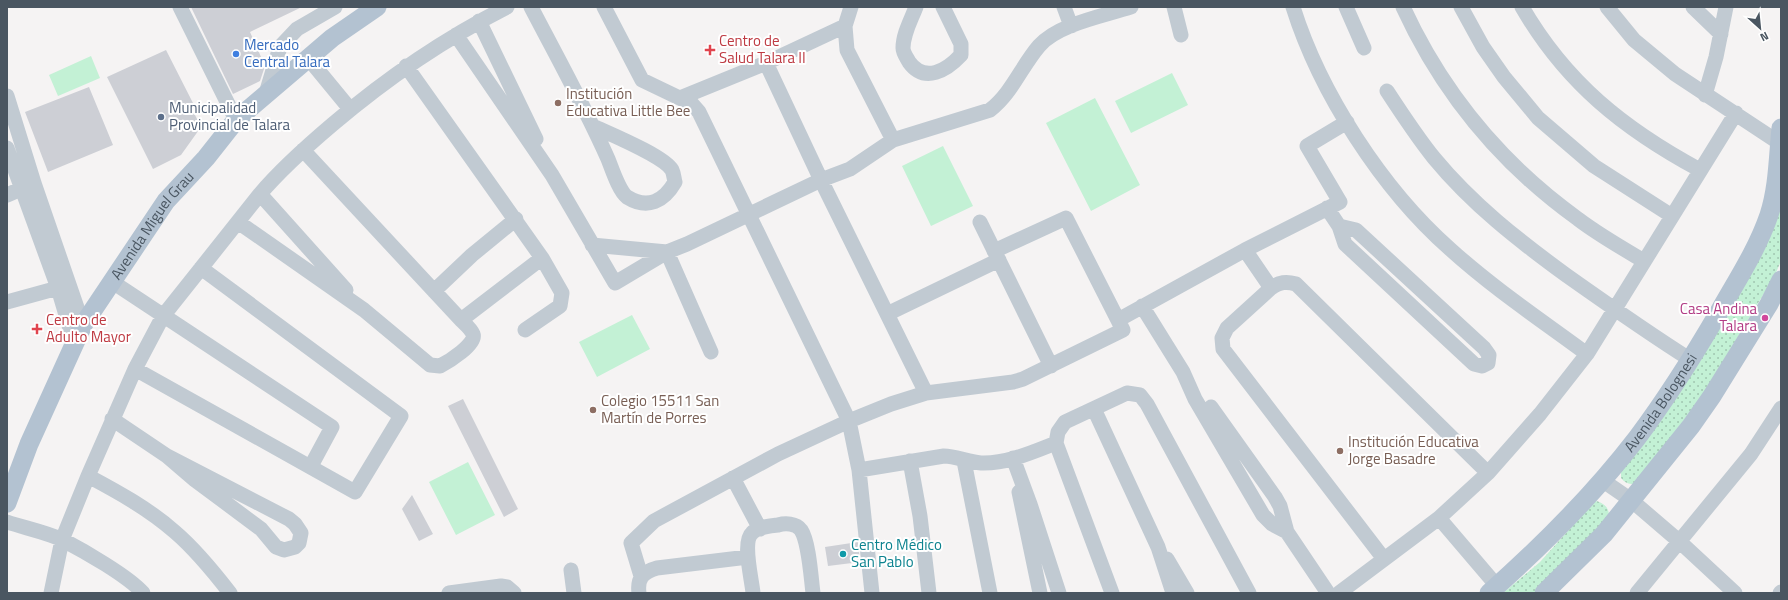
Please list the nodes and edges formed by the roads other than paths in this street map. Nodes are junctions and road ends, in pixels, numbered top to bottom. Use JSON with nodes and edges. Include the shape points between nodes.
{"nodes":[{"id":1,"x":180,"y":7,"type":"edge"},
{"id":2,"x":335,"y":7,"type":"edge"},
{"id":3,"x":377,"y":7,"type":"edge"},
{"id":4,"x":507,"y":7,"type":"edge"},
{"id":5,"x":531,"y":7,"type":"edge"},
{"id":6,"x":604,"y":7,"type":"edge"},
{"id":7,"x":851,"y":7,"type":"edge"},
{"id":8,"x":916,"y":7,"type":"edge"},
{"id":9,"x":943,"y":7,"type":"edge"},
{"id":10,"x":1064,"y":7,"type":"edge"},
{"id":11,"x":1131,"y":7,"type":"edge"},
{"id":12,"x":1293,"y":7,"type":"edge"},
{"id":13,"x":1346,"y":7,"type":"edge"},
{"id":14,"x":1403,"y":7,"type":"edge"},
{"id":15,"x":1461,"y":7,"type":"edge"},
{"id":16,"x":1522,"y":7,"type":"edge"},
{"id":17,"x":1607,"y":7,"type":"edge"},
{"id":18,"x":1692,"y":7,"type":"edge"},
{"id":19,"x":1726,"y":7,"type":"edge"},
{"id":20,"x":1177,"y":8,"type":"edge"},
{"id":21,"x":479,"y":21,"type":"junction"},
{"id":22,"x":845,"y":26,"type":"junction"},
{"id":23,"x":1071,"y":26,"type":"junction"},
{"id":24,"x":1721,"y":34,"type":"junction"},
{"id":25,"x":456,"y":35,"type":"junction"},
{"id":26,"x":1181,"y":35,"type":"dead end"},
{"id":27,"x":1364,"y":48,"type":"dead end"},
{"id":28,"x":308,"y":58,"type":"junction"},
{"id":29,"x":766,"y":63,"type":"junction"},
{"id":30,"x":406,"y":66,"type":"junction"},
{"id":31,"x":1387,"y":91,"type":"dead end"},
{"id":32,"x":1705,"y":95,"type":"junction"},
{"id":33,"x":7,"y":96,"type":"edge"},
{"id":34,"x":265,"y":97,"type":"junction"},
{"id":35,"x":680,"y":98,"type":"junction"},
{"id":36,"x":350,"y":109,"type":"junction"},
{"id":37,"x":1736,"y":113,"type":"junction"},
{"id":38,"x":236,"y":120,"type":"junction"},
{"id":39,"x":1347,"y":122,"type":"junction"},
{"id":40,"x":594,"y":126,"type":"junction"},
{"id":41,"x":1781,"y":138,"type":"edge"},
{"id":42,"x":893,"y":140,"type":"junction"},
{"id":43,"x":7,"y":148,"type":"edge"},
{"id":44,"x":303,"y":150,"type":"junction"},
{"id":45,"x":1700,"y":170,"type":"junction"},
{"id":46,"x":552,"y":175,"type":"junction"},
{"id":47,"x":821,"y":180,"type":"junction"},
{"id":48,"x":28,"y":186,"type":"junction"},
{"id":49,"x":260,"y":194,"type":"junction"},
{"id":50,"x":7,"y":195,"type":"edge"},
{"id":51,"x":1327,"y":208,"type":"junction"},
{"id":52,"x":749,"y":215,"type":"junction"},
{"id":53,"x":1672,"y":216,"type":"junction"},
{"id":54,"x":516,"y":219,"type":"junction"},
{"id":55,"x":238,"y":222,"type":"junction"},
{"id":56,"x":980,"y":222,"type":"dead end"},
{"id":57,"x":1339,"y":226,"type":"junction"},
{"id":58,"x":592,"y":245,"type":"junction"},
{"id":59,"x":307,"y":246,"type":"junction"},
{"id":60,"x":1245,"y":250,"type":"junction"},
{"id":61,"x":667,"y":252,"type":"junction"},
{"id":62,"x":997,"y":256,"type":"junction"},
{"id":63,"x":542,"y":258,"type":"junction"},
{"id":64,"x":295,"y":261,"type":"junction"},
{"id":65,"x":1644,"y":261,"type":"junction"},
{"id":66,"x":201,"y":268,"type":"junction"},
{"id":67,"x":1781,"y":280,"type":"edge"},
{"id":68,"x":111,"y":281,"type":"junction"},
{"id":69,"x":58,"y":288,"type":"junction"},
{"id":70,"x":1271,"y":288,"type":"junction"},
{"id":71,"x":434,"y":291,"type":"junction"},
{"id":72,"x":7,"y":302,"type":"edge"},
{"id":73,"x":1142,"y":306,"type":"junction"},
{"id":74,"x":364,"y":310,"type":"junction"},
{"id":75,"x":1616,"y":311,"type":"junction"},
{"id":76,"x":887,"y":314,"type":"junction"},
{"id":77,"x":163,"y":316,"type":"junction"},
{"id":78,"x":461,"y":320,"type":"junction"},
{"id":79,"x":1118,"y":320,"type":"junction"},
{"id":80,"x":82,"y":325,"type":"junction"},
{"id":81,"x":525,"y":330,"type":"dead end"},
{"id":82,"x":74,"y":342,"type":"junction"},
{"id":83,"x":711,"y":352,"type":"dead end"},
{"id":84,"x":1587,"y":354,"type":"junction"},
{"id":85,"x":1691,"y":360,"type":"junction"},
{"id":86,"x":1051,"y":366,"type":"junction"},
{"id":87,"x":135,"y":369,"type":"junction"},
{"id":88,"x":926,"y":393,"type":"junction"},
{"id":89,"x":1781,"y":408,"type":"edge"},
{"id":90,"x":1094,"y":409,"type":"junction"},
{"id":91,"x":112,"y":419,"type":"junction"},
{"id":92,"x":849,"y":421,"type":"junction"},
{"id":93,"x":1056,"y":443,"type":"junction"},
{"id":94,"x":167,"y":456,"type":"junction"},
{"id":95,"x":1013,"y":458,"type":"junction"},
{"id":96,"x":910,"y":461,"type":"junction"},
{"id":97,"x":964,"y":461,"type":"junction"},
{"id":98,"x":311,"y":466,"type":"junction"},
{"id":99,"x":859,"y":470,"type":"junction"},
{"id":100,"x":1488,"y":472,"type":"junction"},
{"id":101,"x":88,"y":476,"type":"junction"},
{"id":102,"x":733,"y":478,"type":"junction"},
{"id":103,"x":1602,"y":480,"type":"junction"},
{"id":104,"x":1631,"y":500,"type":"junction"},
{"id":105,"x":7,"y":503,"type":"edge"},
{"id":106,"x":274,"y":510,"type":"junction"},
{"id":107,"x":920,"y":516,"type":"junction"},
{"id":108,"x":1439,"y":518,"type":"junction"},
{"id":109,"x":7,"y":522,"type":"edge"},
{"id":110,"x":260,"y":529,"type":"junction"},
{"id":111,"x":760,"y":529,"type":"junction"},
{"id":112,"x":62,"y":540,"type":"junction"},
{"id":113,"x":1680,"y":542,"type":"junction"},
{"id":114,"x":1158,"y":547,"type":"junction"},
{"id":115,"x":748,"y":557,"type":"junction"},
{"id":116,"x":1384,"y":559,"type":"junction"},
{"id":117,"x":571,"y":570,"type":"dead end"},
{"id":118,"x":641,"y":576,"type":"junction"},
{"id":119,"x":1493,"y":590,"type":"edge"},
{"id":120,"x":1724,"y":590,"type":"edge"},
{"id":121,"x":51,"y":593,"type":"edge"},
{"id":122,"x":143,"y":593,"type":"edge"},
{"id":123,"x":230,"y":593,"type":"edge"},
{"id":124,"x":449,"y":593,"type":"edge"},
{"id":125,"x":514,"y":593,"type":"edge"},
{"id":126,"x":574,"y":593,"type":"edge"},
{"id":127,"x":639,"y":593,"type":"edge"},
{"id":128,"x":754,"y":593,"type":"edge"},
{"id":129,"x":813,"y":593,"type":"edge"},
{"id":130,"x":872,"y":593,"type":"edge"},
{"id":131,"x":929,"y":593,"type":"edge"},
{"id":132,"x":937,"y":593,"type":"edge"},
{"id":133,"x":990,"y":593,"type":"edge"},
{"id":134,"x":1040,"y":593,"type":"edge"},
{"id":135,"x":1059,"y":593,"type":"edge"},
{"id":136,"x":1112,"y":593,"type":"edge"},
{"id":137,"x":1173,"y":593,"type":"edge"},
{"id":138,"x":1187,"y":593,"type":"edge"},
{"id":139,"x":1249,"y":593,"type":"edge"},
{"id":140,"x":1328,"y":593,"type":"edge"},
{"id":141,"x":1339,"y":593,"type":"edge"},
{"id":142,"x":1544,"y":593,"type":"edge"},
{"id":143,"x":1637,"y":593,"type":"edge"}],
"edges":[{"from":1,"to":38,"type":"street"},
{"from":2,"to":34,"type":"street","via":[[298,29],[280,47]]},
{"from":3,"to":28,"type":"main road","name":"Avenida Miguel Grau"},
{"from":4,"to":21,"type":"street"},
{"from":5,"to":40,"type":"street"},
{"from":6,"to":35,"type":"street","via":[[642,80]]},
{"from":7,"to":22,"type":"street"},
{"from":8,"to":9,"type":"street","via":[[904,37],[903,50],[912,65],[920,72],[932,73],[944,70],[961,55],[961,44]]},
{"from":10,"to":23,"type":"street"},
{"from":11,"to":23,"type":"street"},
{"from":12,"to":39,"type":"street","via":[[1318,68]]},
{"from":13,"to":27,"type":"street"},
{"from":14,"to":65,"type":"street","via":[[1441,79],[1478,129],[1552,200]]},
{"from":15,"to":53,"type":"street","via":[[1504,78],[1538,118],[1594,166]]},
{"from":16,"to":45,"type":"street","via":[[1561,62],[1598,102],[1622,122]]},
{"from":17,"to":32,"type":"street","via":[[1639,44]]},
{"from":18,"to":24,"type":"street"},
{"from":19,"to":24,"type":"street"},
{"from":20,"to":26,"type":"street"},
{"from":21,"to":25,"type":"street"},
{"from":21,"to":46,"type":"street"},
{"from":22,"to":29,"type":"street"},
{"from":22,"to":42,"type":"street","via":[[847,50]]},
{"from":23,"to":42,"type":"street","via":[[1047,38],[1038,47],[1001,102],[990,110]]},
{"from":24,"to":32,"type":"street"},
{"from":25,"to":30,"type":"street"},
{"from":25,"to":46,"type":"street"},
{"from":28,"to":34,"type":"main road","name":"Avenida Miguel Grau"},
{"from":28,"to":36,"type":"street"},
{"from":29,"to":35,"type":"street"},
{"from":29,"to":47,"type":"street"},
{"from":30,"to":36,"type":"street"},
{"from":30,"to":54,"type":"street"},
{"from":31,"to":75,"type":"street","via":[[1435,159],[1486,212],[1512,235]]},
{"from":32,"to":37,"type":"street"},
{"from":33,"to":48,"type":"street"},
{"from":34,"to":38,"type":"main road","name":"Avenida Miguel Grau"},
{"from":35,"to":52,"type":"street","via":[[692,104],[699,112]]},
{"from":36,"to":44,"type":"street"},
{"from":37,"to":41,"type":"street"},
{"from":37,"to":45,"type":"street"},
{"from":38,"to":68,"type":"main road","name":"Avenida Miguel Grau","via":[[206,158],[166,201]]},
{"from":39,"to":51,"type":"street","via":[[1307,146],[1340,202]]},
{"from":39,"to":84,"type":"street","via":[[1402,201],[1449,249],[1502,292]]},
{"from":40,"to":40,"type":"street","via":[[617,182],[626,196],[643,203],[658,201],[668,194],[675,182],[673,171],[667,164]]},
{"from":41,"to":85,"type":"main road","name":"Avenida Bolognesi","via":[[1775,187],[1769,214],[1759,240]]},
{"from":42,"to":47,"type":"street","via":[[850,169]]},
{"from":43,"to":48,"type":"street"},
{"from":44,"to":49,"type":"street"},
{"from":44,"to":71,"type":"street"},
{"from":45,"to":53,"type":"street"},
{"from":46,"to":58,"type":"street"},
{"from":47,"to":52,"type":"street"},
{"from":47,"to":76,"type":"street"},
{"from":48,"to":50,"type":"street"},
{"from":48,"to":69,"type":"street"},
{"from":48,"to":80,"type":"street"},
{"from":49,"to":55,"type":"street"},
{"from":49,"to":59,"type":"street"},
{"from":51,"to":57,"type":"street"},
{"from":51,"to":60,"type":"street"},
{"from":52,"to":61,"type":"street"},
{"from":52,"to":92,"type":"street"},
{"from":53,"to":65,"type":"street"},
{"from":54,"to":63,"type":"street"},
{"from":54,"to":71,"type":"street"},
{"from":55,"to":64,"type":"street"},
{"from":55,"to":66,"type":"street"},
{"from":56,"to":62,"type":"street"},
{"from":57,"to":57,"type":"street","via":[[1345,244],[1474,364],[1482,366],[1488,363],[1489,355],[1484,348],[1368,241],[1356,230]]},
{"from":58,"to":61,"type":"street"},
{"from":58,"to":61,"type":"street","via":[[615,284]]},
{"from":59,"to":64,"type":"street"},
{"from":59,"to":74,"type":"street"},
{"from":60,"to":70,"type":"street"},
{"from":60,"to":73,"type":"street"},
{"from":61,"to":83,"type":"street"},
{"from":62,"to":76,"type":"street"},
{"from":62,"to":79,"type":"street","via":[[1066,218]]},
{"from":62,"to":86,"type":"street"},
{"from":63,"to":78,"type":"street"},
{"from":63,"to":81,"type":"street","via":[[559,286],[562,300],[560,306]]},
{"from":64,"to":74,"type":"street"},
{"from":65,"to":75,"type":"street"},
{"from":66,"to":77,"type":"street"},
{"from":66,"to":98,"type":"street","via":[[401,416],[355,492]]},
{"from":67,"to":104,"type":"main road","via":[[1712,396]]},
{"from":68,"to":77,"type":"street"},
{"from":68,"to":80,"type":"main road","name":"Avenida Miguel Grau"},
{"from":69,"to":72,"type":"street"},
{"from":69,"to":82,"type":"street"},
{"from":70,"to":100,"type":"street","via":[[1279,283],[1296,284]]},
{"from":70,"to":116,"type":"street","via":[[1227,328],[1222,338],[1223,349]]},
{"from":71,"to":78,"type":"street"},
{"from":73,"to":79,"type":"street"},
{"from":73,"to":140,"type":"street","via":[[1183,372],[1195,399],[1263,515],[1272,524],[1287,532]]},
{"from":74,"to":78,"type":"street","via":[[434,366],[443,364],[473,341],[473,334]]},
{"from":75,"to":84,"type":"street"},
{"from":75,"to":85,"type":"street"},
{"from":76,"to":88,"type":"street"},
{"from":77,"to":87,"type":"street"},
{"from":77,"to":98,"type":"street","via":[[332,427]]},
{"from":79,"to":86,"type":"street","via":[[1123,330]]},
{"from":80,"to":82,"type":"main road","name":"Avenida Miguel Grau"},
{"from":82,"to":105,"type":"main road","name":"Avenida Miguel Grau","via":[[29,444]]},
{"from":84,"to":100,"type":"street","via":[[1540,414]]},
{"from":85,"to":103,"type":"main road","name":"Avenida Bolognesi","via":[[1636,439]]},
{"from":86,"to":88,"type":"street","via":[[1013,382]]},
{"from":87,"to":91,"type":"street"},
{"from":87,"to":98,"type":"street"},
{"from":88,"to":92,"type":"street"},
{"from":89,"to":113,"type":"street","via":[[1751,454]]},
{"from":90,"to":93,"type":"street","via":[[1065,422],[1058,432]]},
{"from":90,"to":114,"type":"street"},
{"from":90,"to":139,"type":"street","via":[[1127,393],[1140,396],[1147,404]]},
{"from":91,"to":94,"type":"street"},
{"from":91,"to":101,"type":"street"},
{"from":92,"to":99,"type":"street"},
{"from":92,"to":102,"type":"street"},
{"from":93,"to":95,"type":"street"},
{"from":93,"to":136,"type":"street"},
{"from":94,"to":106,"type":"street"},
{"from":94,"to":110,"type":"street"},
{"from":95,"to":97,"type":"street","via":[[983,463]]},
{"from":95,"to":134,"type":"street"},
{"from":95,"to":135,"type":"street"},
{"from":96,"to":97,"type":"street","via":[[944,456]]},
{"from":96,"to":99,"type":"street"},
{"from":96,"to":107,"type":"street"},
{"from":97,"to":133,"type":"street"},
{"from":99,"to":130,"type":"street"},
{"from":100,"to":108,"type":"street"},
{"from":101,"to":112,"type":"street"},
{"from":101,"to":123,"type":"street","via":[[123,495],[175,531]]},
{"from":102,"to":111,"type":"street"},
{"from":102,"to":118,"type":"street","via":[[654,521],[631,543]]},
{"from":103,"to":104,"type":"street"},
{"from":103,"to":119,"type":"main road","name":"Avenida Bolognesi"},
{"from":104,"to":113,"type":"street"},
{"from":104,"to":142,"type":"main road","via":[[1594,544]]},
{"from":106,"to":110,"type":"street","via":[[270,522]]},
{"from":106,"to":110,"type":"street","via":[[299,528],[302,538],[300,543],[289,550],[280,549]]},
{"from":107,"to":131,"type":"street"},
{"from":107,"to":132,"type":"street"},
{"from":108,"to":116,"type":"street"},
{"from":108,"to":119,"type":"street"},
{"from":109,"to":112,"type":"street"},
{"from":111,"to":115,"type":"street","via":[[752,533],[747,542]]},
{"from":111,"to":129,"type":"street","via":[[792,524],[800,529],[805,538]]},
{"from":112,"to":121,"type":"street"},
{"from":112,"to":122,"type":"street","via":[[110,568]]},
{"from":113,"to":120,"type":"street"},
{"from":113,"to":143,"type":"street"},
{"from":114,"to":137,"type":"street"},
{"from":114,"to":138,"type":"street"},
{"from":115,"to":118,"type":"street","via":[[657,568]]},
{"from":115,"to":128,"type":"street"},
{"from":116,"to":141,"type":"street"},
{"from":117,"to":126,"type":"street"},
{"from":118,"to":127,"type":"street","via":[[638,584]]},
{"from":124,"to":125,"type":"street","via":[[500,586],[507,587]]}]}
